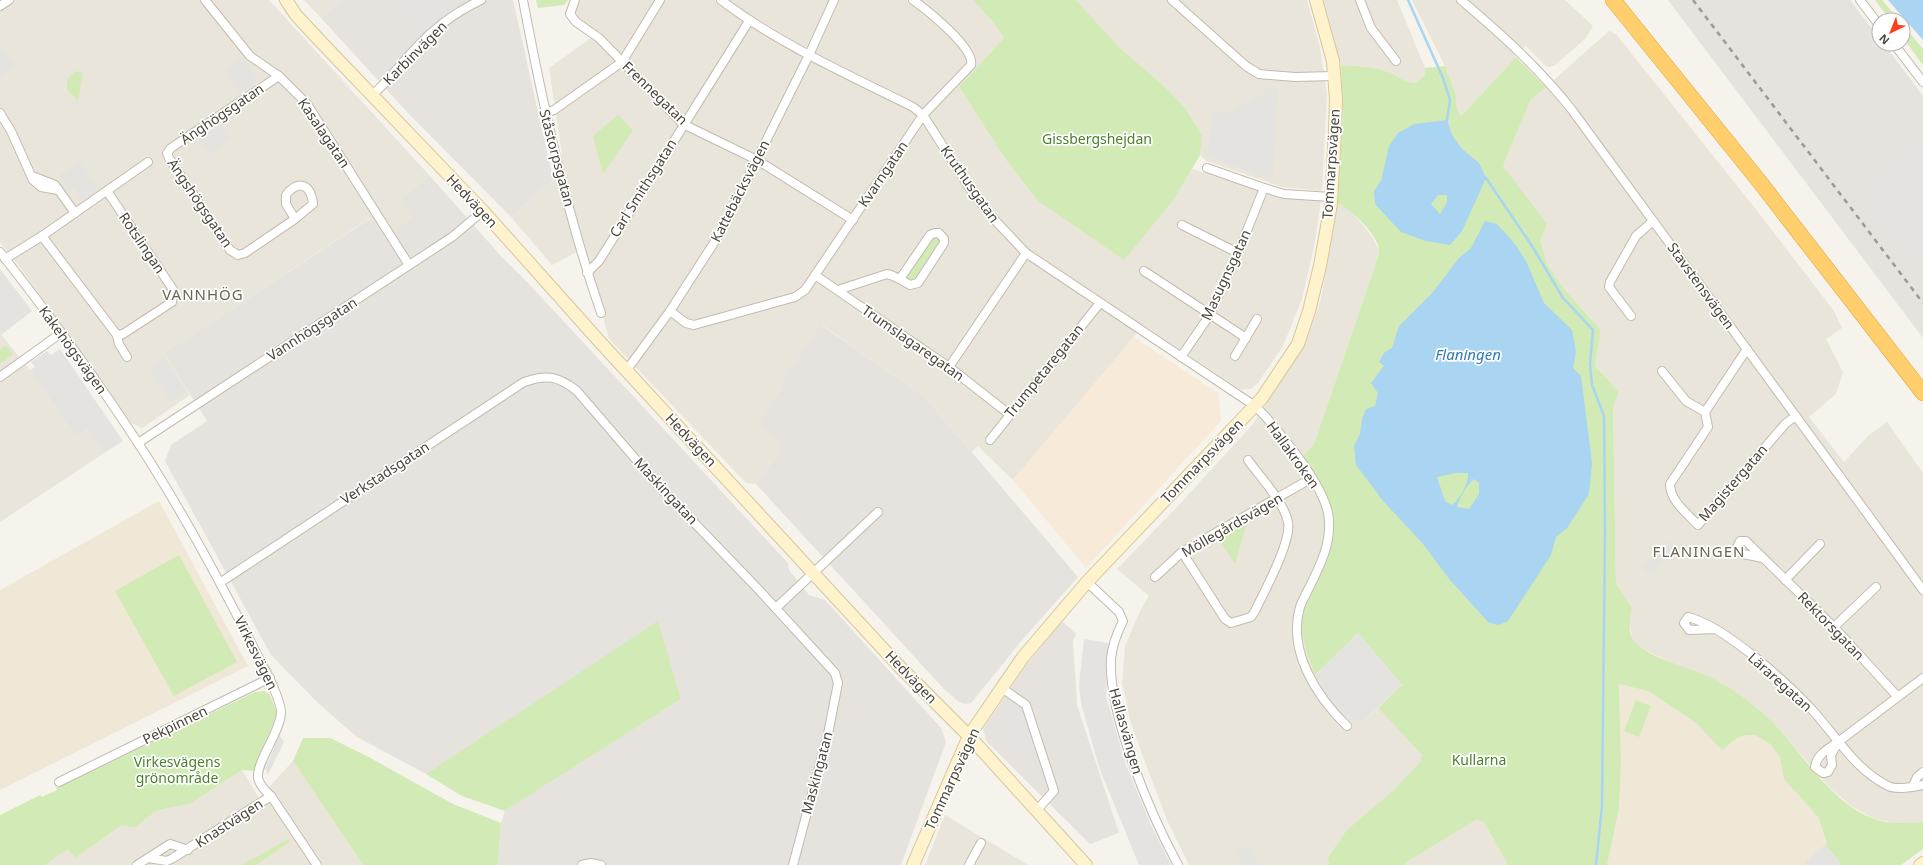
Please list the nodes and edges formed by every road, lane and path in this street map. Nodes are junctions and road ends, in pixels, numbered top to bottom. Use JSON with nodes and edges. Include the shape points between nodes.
{"nodes":[{"id":1,"x":9,"y":0,"type":"edge"},
{"id":2,"x":205,"y":0,"type":"edge"},
{"id":3,"x":279,"y":0,"type":"edge"},
{"id":4,"x":286,"y":0,"type":"edge"},
{"id":5,"x":481,"y":0,"type":"edge"},
{"id":6,"x":522,"y":0,"type":"edge"},
{"id":7,"x":575,"y":0,"type":"edge"},
{"id":8,"x":660,"y":0,"type":"edge"},
{"id":9,"x":721,"y":0,"type":"edge"},
{"id":10,"x":834,"y":0,"type":"edge"},
{"id":11,"x":913,"y":0,"type":"edge"},
{"id":12,"x":1172,"y":0,"type":"edge"},
{"id":13,"x":1316,"y":0,"type":"edge"},
{"id":14,"x":1360,"y":0,"type":"edge"},
{"id":15,"x":1461,"y":0,"type":"edge"},
{"id":16,"x":1614,"y":0,"type":"edge"},
{"id":17,"x":1860,"y":0,"type":"edge"},
{"id":18,"x":0,"y":6,"type":"edge"},
{"id":19,"x":1871,"y":14,"type":"edge"},
{"id":20,"x":296,"y":15,"type":"junction"},
{"id":21,"x":749,"y":21,"type":"junction"},
{"id":22,"x":1900,"y":52,"type":"edge"},
{"id":23,"x":810,"y":55,"type":"junction"},
{"id":24,"x":1396,"y":61,"type":"dead end"},
{"id":25,"x":622,"y":62,"type":"junction"},
{"id":26,"x":279,"y":76,"type":"junction"},
{"id":27,"x":1334,"y":76,"type":"junction"},
{"id":28,"x":1923,"y":82,"type":"edge"},
{"id":29,"x":371,"y":96,"type":"junction"},
{"id":30,"x":0,"y":113,"type":"edge"},
{"id":31,"x":544,"y":113,"type":"junction"},
{"id":32,"x":922,"y":116,"type":"junction"},
{"id":33,"x":683,"y":124,"type":"junction"},
{"id":34,"x":167,"y":153,"type":"joint"},
{"id":35,"x":757,"y":160,"type":"junction"},
{"id":36,"x":148,"y":162,"type":"dead end"},
{"id":37,"x":1206,"y":168,"type":"dead end"},
{"id":38,"x":1264,"y":188,"type":"junction"},
{"id":39,"x":107,"y":191,"type":"junction"},
{"id":40,"x":1331,"y":197,"type":"junction"},
{"id":41,"x":483,"y":211,"type":"junction"},
{"id":42,"x":75,"y":213,"type":"junction"},
{"id":43,"x":295,"y":219,"type":"dead end"},
{"id":44,"x":853,"y":220,"type":"junction"},
{"id":45,"x":1653,"y":221,"type":"junction"},
{"id":46,"x":1182,"y":226,"type":"dead end"},
{"id":47,"x":42,"y":236,"type":"junction"},
{"id":48,"x":0,"y":252,"type":"edge"},
{"id":49,"x":1026,"y":253,"type":"junction"},
{"id":50,"x":1238,"y":253,"type":"junction"},
{"id":51,"x":5,"y":259,"type":"junction"},
{"id":52,"x":409,"y":265,"type":"junction"},
{"id":53,"x":1144,"y":271,"type":"dead end"},
{"id":54,"x":587,"y":273,"type":"junction"},
{"id":55,"x":815,"y":275,"type":"junction"},
{"id":56,"x":900,"y":279,"type":"junction"},
{"id":57,"x":838,"y":290,"type":"junction"},
{"id":58,"x":1100,"y":303,"type":"junction"},
{"id":59,"x":670,"y":311,"type":"junction"},
{"id":60,"x":601,"y":313,"type":"dead end"},
{"id":61,"x":1209,"y":316,"type":"junction"},
{"id":62,"x":1631,"y":316,"type":"dead end"},
{"id":63,"x":1257,"y":319,"type":"dead end"},
{"id":64,"x":61,"y":332,"type":"junction"},
{"id":65,"x":117,"y":335,"type":"junction"},
{"id":66,"x":1246,"y":338,"type":"junction"},
{"id":67,"x":1747,"y":349,"type":"junction"},
{"id":68,"x":1235,"y":356,"type":"dead end"},
{"id":69,"x":127,"y":357,"type":"dead end"},
{"id":70,"x":1181,"y":357,"type":"junction"},
{"id":71,"x":949,"y":367,"type":"junction"},
{"id":72,"x":626,"y":371,"type":"junction"},
{"id":73,"x":1662,"y":371,"type":"dead end"},
{"id":74,"x":0,"y":377,"type":"edge"},
{"id":75,"x":554,"y":378,"type":"joint"},
{"id":76,"x":1923,"y":393,"type":"edge"},
{"id":77,"x":1255,"y":406,"type":"junction"},
{"id":78,"x":1705,"y":412,"type":"junction"},
{"id":79,"x":1009,"y":414,"type":"junction"},
{"id":80,"x":1796,"y":416,"type":"junction"},
{"id":81,"x":990,"y":440,"type":"dead end"},
{"id":82,"x":138,"y":443,"type":"junction"},
{"id":83,"x":1248,"y":460,"type":"dead end"},
{"id":84,"x":1312,"y":478,"type":"junction"},
{"id":85,"x":1276,"y":499,"type":"junction"},
{"id":86,"x":878,"y":512,"type":"dead end"},
{"id":87,"x":1820,"y":544,"type":"dead end"},
{"id":88,"x":1182,"y":552,"type":"junction"},
{"id":89,"x":1763,"y":558,"type":"dead end"},
{"id":90,"x":814,"y":572,"type":"junction"},
{"id":91,"x":1155,"y":577,"type":"dead end"},
{"id":92,"x":1785,"y":580,"type":"junction"},
{"id":93,"x":221,"y":582,"type":"junction"},
{"id":94,"x":1087,"y":582,"type":"junction"},
{"id":95,"x":1876,"y":587,"type":"dead end"},
{"id":96,"x":1923,"y":590,"type":"edge"},
{"id":97,"x":776,"y":608,"type":"junction"},
{"id":98,"x":1834,"y":627,"type":"junction"},
{"id":99,"x":1715,"y":629,"type":"dead end"},
{"id":100,"x":270,"y":678,"type":"junction"},
{"id":101,"x":1923,"y":678,"type":"edge"},
{"id":102,"x":1002,"y":688,"type":"junction"},
{"id":103,"x":1897,"y":696,"type":"junction"},
{"id":104,"x":1347,"y":726,"type":"dead end"},
{"id":105,"x":969,"y":736,"type":"junction"},
{"id":106,"x":1838,"y":742,"type":"junction"},
{"id":107,"x":1923,"y":772,"type":"edge"},
{"id":108,"x":59,"y":782,"type":"dead end"},
{"id":109,"x":1923,"y":785,"type":"edge"},
{"id":110,"x":1913,"y":786,"type":"junction"},
{"id":111,"x":271,"y":796,"type":"junction"},
{"id":112,"x":1036,"y":811,"type":"junction"},
{"id":113,"x":981,"y":843,"type":"dead end"},
{"id":114,"x":188,"y":850,"type":"junction"},
{"id":115,"x":148,"y":858,"type":"junction"},
{"id":116,"x":1923,"y":863,"type":"edge"},
{"id":117,"x":586,"y":864,"type":"edge"},
{"id":118,"x":137,"y":865,"type":"edge"},
{"id":119,"x":317,"y":865,"type":"edge"},
{"id":120,"x":601,"y":865,"type":"edge"},
{"id":121,"x":793,"y":865,"type":"edge"},
{"id":122,"x":913,"y":865,"type":"edge"},
{"id":123,"x":969,"y":865,"type":"edge"},
{"id":124,"x":1086,"y":865,"type":"edge"},
{"id":125,"x":1178,"y":865,"type":"edge"},
{"id":126,"x":1920,"y":865,"type":"edge"}],
"edges":[{"from":1,"to":18,"type":"street"},
{"from":2,"to":26,"type":"street","name":"Kasalagatan","via":[[250,56]]},
{"from":3,"to":20,"type":"main road","name":"Hedvägen"},
{"from":4,"to":20,"type":"main road","name":"Hedvägen"},
{"from":5,"to":29,"type":"street","name":"Karbinvägen","via":[[453,15],[425,38]]},
{"from":6,"to":31,"type":"street","name":"Ståstorpsgatan"},
{"from":7,"to":25,"type":"street","name":"Frennegatan","via":[[570,14],[576,22],[599,38]]},
{"from":8,"to":25,"type":"street"},
{"from":9,"to":21,"type":"street","name":"Kruthusgatan"},
{"from":10,"to":23,"type":"street","name":"Kattebäcksvägen"},
{"from":11,"to":32,"type":"street","name":"Kvarngatan","via":[[928,10],[955,37],[972,60],[970,66]]},
{"from":12,"to":27,"type":"street","via":[[1246,66],[1259,74],[1295,77]]},
{"from":13,"to":27,"type":"main road","name":"Tommarpsvägen","via":[[1330,45]]},
{"from":14,"to":24,"type":"street","via":[[1371,28]]},
{"from":15,"to":45,"type":"street","name":"Stavstensvägen","via":[[1523,54],[1550,82]]},
{"from":16,"to":76,"type":"highway","via":[[1759,181]]},
{"from":17,"to":19,"type":"street"},
{"from":20,"to":29,"type":"main road","name":"Hedvägen"},
{"from":21,"to":23,"type":"street","name":"Kruthusgatan"},
{"from":21,"to":33,"type":"street","name":"Carl Smithsgatan"},
{"from":22,"to":28,"type":"street"},
{"from":23,"to":32,"type":"street","name":"Kruthusgatan","via":[[913,107]]},
{"from":23,"to":35,"type":"street","name":"Kattebäcksvägen"},
{"from":25,"to":31,"type":"street","via":[[554,110]]},
{"from":25,"to":33,"type":"street","name":"Frennegatan"},
{"from":26,"to":34,"type":"street","name":"Änghögsgatan"},
{"from":26,"to":52,"type":"street","name":"Kasalagatan","via":[[319,120]]},
{"from":27,"to":40,"type":"main road","name":"Tommarpsvägen","via":[[1336,99]]},
{"from":29,"to":41,"type":"main road","name":"Hedvägen"},
{"from":30,"to":42,"type":"street","via":[[33,180],[41,187],[58,190]]},
{"from":31,"to":54,"type":"street","name":"Ståstorpsgatan"},
{"from":32,"to":44,"type":"street","name":"Kvarngatan"},
{"from":32,"to":49,"type":"street","name":"Kruthusgatan","via":[[971,190],[990,215]]},
{"from":33,"to":35,"type":"street","name":"Frennegatan"},
{"from":33,"to":54,"type":"street","name":"Carl Smithsgatan","via":[[598,261]]},
{"from":34,"to":43,"type":"street","name":"Ängshögsgatan","via":[[230,250],[238,255],[245,253]]},
{"from":35,"to":44,"type":"street","name":"Frennegatan"},
{"from":35,"to":59,"type":"street","name":"Kattebäcksvägen","via":[[719,235]]},
{"from":36,"to":39,"type":"street"},
{"from":37,"to":38,"type":"street"},
{"from":38,"to":40,"type":"street","via":[[1284,194]]},
{"from":38,"to":50,"type":"street","name":"Masugnsgatan"},
{"from":39,"to":42,"type":"street"},
{"from":39,"to":65,"type":"street","name":"Rotslingan","via":[[174,291],[172,302],[123,334]]},
{"from":40,"to":77,"type":"main road","name":"Tommarpsvägen","via":[[1320,266],[1298,344],[1277,378]]},
{"from":41,"to":52,"type":"street","name":"Vannhögsgatan","via":[[452,237]]},
{"from":41,"to":72,"type":"main road","name":"Hedvägen"},
{"from":42,"to":47,"type":"street"},
{"from":44,"to":55,"type":"street","name":"Kvarngatan"},
{"from":45,"to":62,"type":"street","via":[[1636,236],[1610,282],[1609,287]]},
{"from":45,"to":67,"type":"street","name":"Stavstensvägen"},
{"from":46,"to":50,"type":"street"},
{"from":47,"to":51,"type":"street"},
{"from":47,"to":65,"type":"street"},
{"from":48,"to":51,"type":"street","name":"Kakehögsvägen"},
{"from":49,"to":58,"type":"street","name":"Kruthusgatan"},
{"from":49,"to":71,"type":"street"},
{"from":50,"to":61,"type":"street","name":"Masugnsgatan"},
{"from":51,"to":64,"type":"street","name":"Kakehögsvägen"},
{"from":52,"to":82,"type":"street","name":"Vannhögsgatan"},
{"from":53,"to":61,"type":"street"},
{"from":54,"to":60,"type":"street","name":"Ståstorpsgatan"},
{"from":55,"to":57,"type":"street","name":"Trumslagaregatan"},
{"from":55,"to":59,"type":"street","name":"Kvarngatan","via":[[796,297],[694,324],[686,323]]},
{"from":56,"to":56,"type":"street","via":[[910,285],[918,283],[944,243],[939,233],[930,235]]},
{"from":56,"to":57,"type":"street","via":[[887,274]]},
{"from":57,"to":71,"type":"street","name":"Trumslagaregatan"},
{"from":58,"to":70,"type":"street","name":"Kruthusgatan"},
{"from":58,"to":79,"type":"street","name":"Trumpetaregatan"},
{"from":59,"to":72,"type":"street","name":"Kattebäcksvägen"},
{"from":61,"to":66,"type":"street"},
{"from":61,"to":70,"type":"street","name":"Masugnsgatan"},
{"from":63,"to":66,"type":"street"},
{"from":64,"to":74,"type":"street"},
{"from":64,"to":82,"type":"street","name":"Kakehögsvägen"},
{"from":65,"to":69,"type":"street"},
{"from":66,"to":68,"type":"street"},
{"from":67,"to":78,"type":"street"},
{"from":67,"to":80,"type":"street","name":"Stavstensvägen"},
{"from":70,"to":77,"type":"street","name":"Kruthusgatan"},
{"from":71,"to":79,"type":"street","name":"Trumslagaregatan"},
{"from":72,"to":90,"type":"main road","name":"Hedvägen"},
{"from":73,"to":78,"type":"street","via":[[1686,401]]},
{"from":75,"to":93,"type":"street","name":"Verkstadsgatan","via":[[538,377],[524,382]]},
{"from":75,"to":97,"type":"street","name":"Maskingatan","via":[[577,391],[657,484]]},
{"from":77,"to":84,"type":"street","name":"Hallakroken"},
{"from":77,"to":94,"type":"main road","name":"Tommarpsvägen"},
{"from":78,"to":80,"type":"street","name":"Magistergatan","via":[[1708,427],[1670,484],[1670,493],[1698,525],[1786,423]]},
{"from":79,"to":81,"type":"street","name":"Trumpetaregatan"},
{"from":80,"to":96,"type":"street","name":"Stavstensvägen"},
{"from":82,"to":93,"type":"street","name":"Virkesvägen"},
{"from":83,"to":85,"type":"street"},
{"from":84,"to":85,"type":"street","name":"Möllegårdsvägen"},
{"from":84,"to":104,"type":"street","name":"Hallakroken","via":[[1328,511],[1328,543],[1300,607],[1296,625],[1298,642],[1310,678],[1329,708]]},
{"from":85,"to":88,"type":"street","name":"Möllegårdsvägen"},
{"from":85,"to":88,"type":"street","via":[[1288,523],[1287,540],[1251,617],[1231,623],[1225,619]]},
{"from":86,"to":90,"type":"street"},
{"from":87,"to":92,"type":"street"},
{"from":88,"to":91,"type":"street","name":"Möllegårdsvägen"},
{"from":89,"to":92,"type":"street","name":"Rektorsgatan"},
{"from":90,"to":97,"type":"street"},
{"from":90,"to":105,"type":"main road","name":"Hedvägen","via":[[898,664]]},
{"from":92,"to":98,"type":"street","name":"Rektorsgatan"},
{"from":93,"to":100,"type":"street","name":"Virkesvägen"},
{"from":94,"to":102,"type":"main road","name":"Tommarpsvägen","via":[[1023,657]]},
{"from":94,"to":125,"type":"street","name":"Hallasvängen","via":[[1119,612],[1123,621],[1116,637],[1112,658],[1113,694],[1126,742],[1145,793]]},
{"from":95,"to":98,"type":"street"},
{"from":97,"to":121,"type":"street","name":"Maskingatan","via":[[835,673],[838,683],[828,734]]},
{"from":98,"to":103,"type":"street","name":"Rektorsgatan"},
{"from":99,"to":106,"type":"street","name":"Läraregatan","via":[[1792,690]]},
{"from":100,"to":108,"type":"street","name":"Pekpinnen"},
{"from":100,"to":111,"type":"street","name":"Virkesvägen","via":[[282,711],[258,777],[263,790]]},
{"from":101,"to":103,"type":"street"},
{"from":102,"to":105,"type":"main road","name":"Tommarpsvägen"},
{"from":102,"to":112,"type":"street","via":[[1026,705],[1054,791]]},
{"from":103,"to":106,"type":"street"},
{"from":105,"to":112,"type":"main road","name":"Hedvägen"},
{"from":105,"to":122,"type":"main road","name":"Tommarpsvägen"},
{"from":106,"to":110,"type":"street","name":"Läraregatan","via":[[1857,764],[1889,786]]},
{"from":107,"to":110,"type":"street"},
{"from":109,"to":110,"type":"street","name":"Läraregatan"},
{"from":111,"to":114,"type":"street","name":"Knastvägen"},
{"from":111,"to":119,"type":"street","name":"Virkesvägen"},
{"from":112,"to":124,"type":"main road","name":"Hedvägen"},
{"from":113,"to":123,"type":"street"},
{"from":114,"to":115,"type":"street","name":"Knastvägen","via":[[167,861]]},
{"from":114,"to":115,"type":"street","name":"Knastvägen","via":[[170,844]]},
{"from":115,"to":118,"type":"street","name":"Knastvägen"},
{"from":116,"to":126,"type":"main road"},
{"from":117,"to":120,"type":"street"}]}
